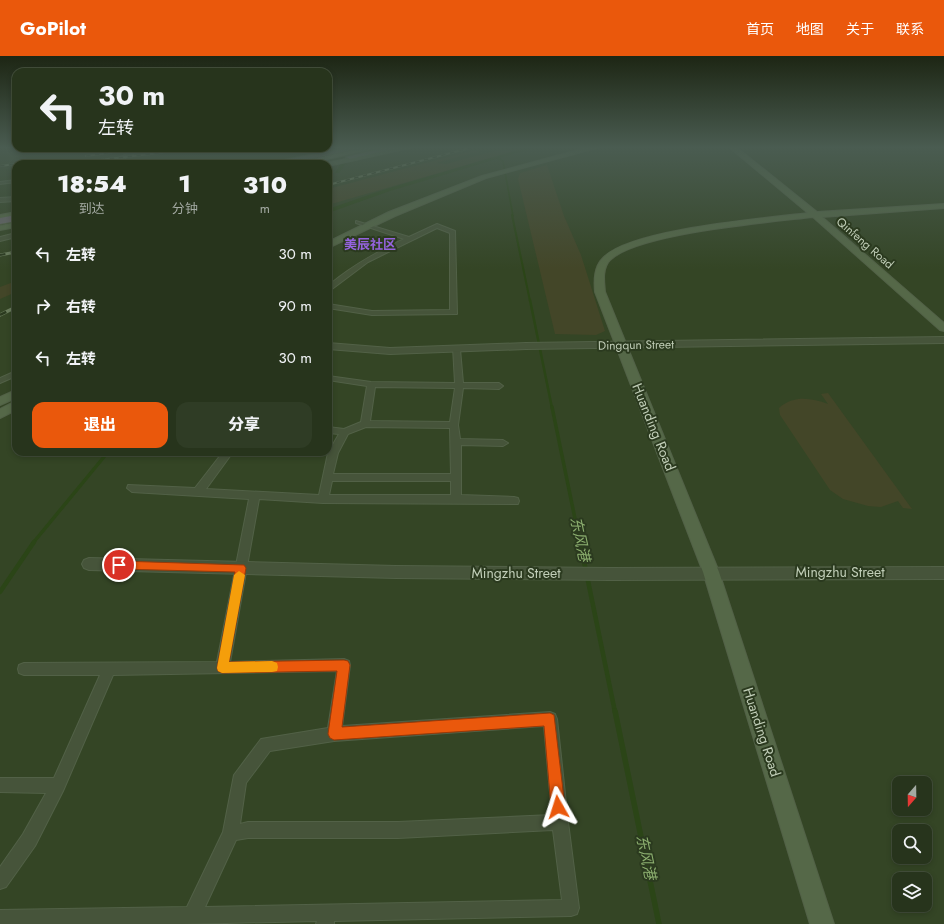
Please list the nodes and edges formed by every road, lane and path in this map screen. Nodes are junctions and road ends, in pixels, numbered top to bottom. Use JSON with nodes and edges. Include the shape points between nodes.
{"nodes":[{"id":1,"x":443,"y":188,"type":"edge"},
{"id":2,"x":458,"y":188,"type":"edge"},
{"id":3,"x":782,"y":188,"type":"edge"},
{"id":4,"x":12,"y":199,"type":"edge"},
{"id":5,"x":0,"y":200,"type":"edge"},
{"id":6,"x":944,"y":206,"type":"edge"},
{"id":7,"x":814,"y":214,"type":"junction"},
{"id":8,"x":12,"y":215,"type":"edge"},
{"id":9,"x":0,"y":217,"type":"edge"},
{"id":10,"x":12,"y":219,"type":"edge"},
{"id":11,"x":0,"y":221,"type":"edge"},
{"id":12,"x":358,"y":222,"type":"junction"},
{"id":13,"x":12,"y":225,"type":"edge"},
{"id":14,"x":368,"y":225,"type":"junction"},
{"id":15,"x":0,"y":227,"type":"edge"},
{"id":16,"x":332,"y":235,"type":"edge"},
{"id":17,"x":12,"y":236,"type":"edge"},
{"id":18,"x":0,"y":239,"type":"edge"},
{"id":19,"x":410,"y":240,"type":"junction"},
{"id":20,"x":332,"y":243,"type":"edge"},
{"id":21,"x":332,"y":286,"type":"edge"},
{"id":22,"x":332,"y":307,"type":"edge"},
{"id":23,"x":944,"y":328,"type":"edge"},
{"id":24,"x":944,"y":340,"type":"edge"},
{"id":25,"x":621,"y":344,"type":"junction"},
{"id":26,"x":332,"y":346,"type":"edge"},
{"id":27,"x":456,"y":349,"type":"junction"},
{"id":28,"x":12,"y":375,"type":"edge"},
{"id":29,"x":332,"y":379,"type":"edge"},
{"id":30,"x":0,"y":381,"type":"edge"},
{"id":31,"x":371,"y":384,"type":"junction"},
{"id":32,"x":459,"y":386,"type":"junction"},
{"id":33,"x":498,"y":386,"type":"dead end"},
{"id":34,"x":12,"y":396,"type":"edge"},
{"id":35,"x":0,"y":402,"type":"edge"},
{"id":36,"x":12,"y":407,"type":"edge"},
{"id":37,"x":0,"y":414,"type":"edge"},
{"id":38,"x":365,"y":424,"type":"junction"},
{"id":39,"x":454,"y":425,"type":"junction"},
{"id":40,"x":332,"y":430,"type":"edge"},
{"id":41,"x":345,"y":432,"type":"junction"},
{"id":42,"x":456,"y":442,"type":"junction"},
{"id":43,"x":503,"y":443,"type":"dead end"},
{"id":44,"x":225,"y":456,"type":"edge"},
{"id":45,"x":327,"y":477,"type":"junction"},
{"id":46,"x":456,"y":478,"type":"junction"},
{"id":47,"x":132,"y":488,"type":"dead end"},
{"id":48,"x":198,"y":492,"type":"junction"},
{"id":49,"x":255,"y":495,"type":"junction"},
{"id":50,"x":323,"y":498,"type":"junction"},
{"id":51,"x":456,"y":499,"type":"junction"},
{"id":52,"x":514,"y":501,"type":"dead end"},
{"id":53,"x":89,"y":564,"type":"dead end"},
{"id":54,"x":241,"y":568,"type":"junction"},
{"id":55,"x":711,"y":572,"type":"junction"},
{"id":56,"x":944,"y":573,"type":"edge"},
{"id":57,"x":222,"y":668,"type":"junction"},
{"id":58,"x":24,"y":669,"type":"dead end"},
{"id":59,"x":109,"y":669,"type":"junction"},
{"id":60,"x":334,"y":734,"type":"junction"},
{"id":61,"x":0,"y":785,"type":"edge"},
{"id":62,"x":58,"y":786,"type":"junction"},
{"id":63,"x":560,"y":822,"type":"junction"},
{"id":64,"x":231,"y":834,"type":"junction"},
{"id":65,"x":0,"y":881,"type":"edge"},
{"id":66,"x":192,"y":915,"type":"junction"},
{"id":67,"x":326,"y":918,"type":"edge"},
{"id":68,"x":0,"y":919,"type":"edge"},
{"id":69,"x":90,"y":920,"type":"edge"},
{"id":70,"x":822,"y":924,"type":"edge"}],
"edges":[{"from":1,"to":12,"type":"main road"},
{"from":2,"to":14,"type":"main road"},
{"from":3,"to":7,"type":"main road","name":"Qinfeng Road"},
{"from":4,"to":5,"type":"street"},
{"from":6,"to":7,"type":"main road","name":"Huanding Road"},
{"from":7,"to":23,"type":"main road","name":"Qinfeng Road"},
{"from":7,"to":25,"type":"main road","name":"Huanding Road","via":[[717,227],[644,241],[623,248],[607,258],[599,272],[600,292]]},
{"from":8,"to":9,"type":"main road"},
{"from":10,"to":11,"type":"highway"},
{"from":12,"to":14,"type":"street"},
{"from":12,"to":16,"type":"main road"},
{"from":13,"to":15,"type":"highway"},
{"from":14,"to":19,"type":"street"},
{"from":14,"to":20,"type":"main road"},
{"from":17,"to":18,"type":"street"},
{"from":19,"to":21,"type":"street","via":[[364,261]]},
{"from":19,"to":22,"type":"street","via":[[437,226],[453,232],[454,312],[372,313]]},
{"from":24,"to":25,"type":"street","name":"Dingqun Street"},
{"from":25,"to":27,"type":"street","name":"Dingqun Street"},
{"from":25,"to":55,"type":"main road","name":"Huanding Road"},
{"from":26,"to":27,"type":"street","name":"Dingqun Street","via":[[390,351]]},
{"from":27,"to":32,"type":"street"},
{"from":28,"to":30,"type":"street"},
{"from":29,"to":31,"type":"street"},
{"from":31,"to":32,"type":"street"},
{"from":31,"to":38,"type":"street"},
{"from":32,"to":33,"type":"street"},
{"from":32,"to":39,"type":"street"},
{"from":34,"to":35,"type":"main road"},
{"from":36,"to":37,"type":"main road"},
{"from":38,"to":39,"type":"street"},
{"from":38,"to":41,"type":"street"},
{"from":39,"to":42,"type":"street"},
{"from":40,"to":41,"type":"street"},
{"from":41,"to":45,"type":"street","via":[[333,453]]},
{"from":42,"to":43,"type":"street"},
{"from":42,"to":46,"type":"street"},
{"from":44,"to":48,"type":"street"},
{"from":45,"to":46,"type":"street"},
{"from":45,"to":50,"type":"street"},
{"from":46,"to":51,"type":"street"},
{"from":47,"to":48,"type":"street"},
{"from":48,"to":49,"type":"street"},
{"from":49,"to":50,"type":"street"},
{"from":49,"to":54,"type":"street"},
{"from":50,"to":51,"type":"street"},
{"from":51,"to":52,"type":"street"},
{"from":53,"to":54,"type":"street","name":"Mingzhu Street"},
{"from":54,"to":55,"type":"street","name":"Mingzhu Street","via":[[610,574]]},
{"from":54,"to":57,"type":"street"},
{"from":55,"to":56,"type":"street","name":"Mingzhu Street"},
{"from":55,"to":70,"type":"main road","name":"Huanding Road"},
{"from":57,"to":59,"type":"street"},
{"from":57,"to":60,"type":"street","via":[[344,665]]},
{"from":58,"to":59,"type":"street"},
{"from":59,"to":62,"type":"street"},
{"from":60,"to":63,"type":"street","via":[[550,719]]},
{"from":60,"to":64,"type":"street","via":[[266,744],[238,780]]},
{"from":61,"to":62,"type":"street"},
{"from":62,"to":65,"type":"street","via":[[29,840]]},
{"from":63,"to":64,"type":"street","via":[[398,830],[248,830]]},
{"from":63,"to":67,"type":"street","via":[[571,908]]},
{"from":64,"to":66,"type":"street"},
{"from":66,"to":67,"type":"street"},
{"from":66,"to":69,"type":"street"},
{"from":68,"to":69,"type":"street"}]}
